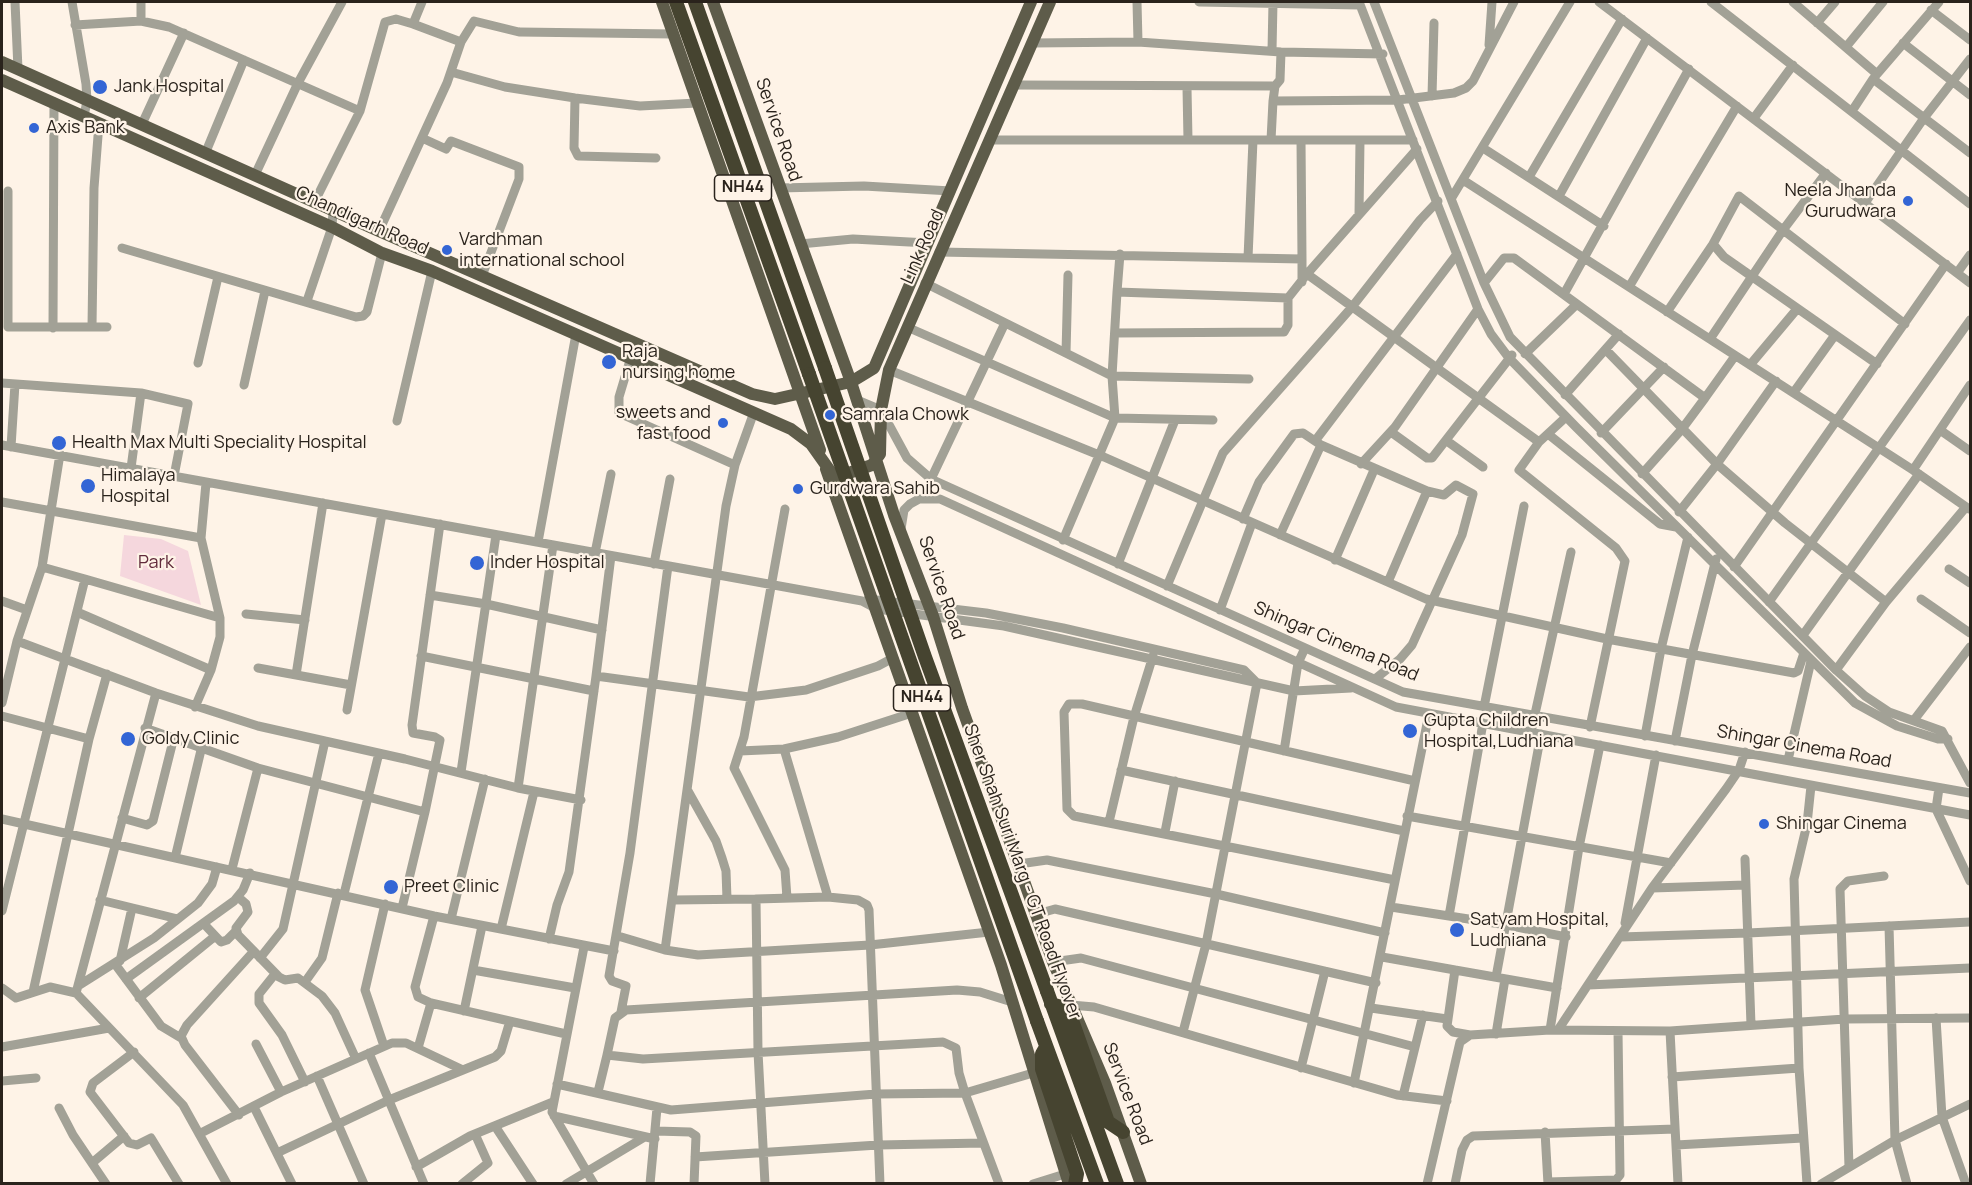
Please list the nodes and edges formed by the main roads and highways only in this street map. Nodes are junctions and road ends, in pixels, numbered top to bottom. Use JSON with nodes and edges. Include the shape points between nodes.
{"nodes":[{"id":1,"x":662,"y":2,"type":"edge"},
{"id":2,"x":676,"y":2,"type":"edge"},
{"id":3,"x":694,"y":2,"type":"edge"},
{"id":4,"x":713,"y":2,"type":"edge"},
{"id":5,"x":1031,"y":2,"type":"edge"},
{"id":6,"x":1050,"y":2,"type":"edge"},
{"id":7,"x":2,"y":62,"type":"edge"},
{"id":8,"x":2,"y":80,"type":"edge"},
{"id":9,"x":851,"y":382,"type":"junction"},
{"id":10,"x":800,"y":395,"type":"junction"},
{"id":11,"x":876,"y":461,"type":"junction"},
{"id":12,"x":826,"y":467,"type":"junction"},
{"id":13,"x":1051,"y":1004,"type":"junction"},
{"id":14,"x":1046,"y":1047,"type":"junction"},
{"id":15,"x":1123,"y":1132,"type":"junction"},
{"id":16,"x":1070,"y":1180,"type":"edge"},
{"id":17,"x":1097,"y":1184,"type":"edge"},
{"id":18,"x":1117,"y":1184,"type":"edge"},
{"id":19,"x":1141,"y":1184,"type":"edge"}],
"edges":[{"from":1,"to":10,"type":"main road"},
{"from":2,"to":14,"type":"highway","name":"Sher Shah Suri Marg - GT Road Flyover","number":"NH44","bridge":true},
{"from":3,"to":13,"type":"highway","name":"Sher Shah Suri Marg - GT Road Flyover","number":"NH44","bridge":true},
{"from":4,"to":9,"type":"main road","name":"Service Road"},
{"from":5,"to":9,"type":"main road","name":"Link Road","via":[[874,368]]},
{"from":6,"to":11,"type":"main road","name":"Link Road","via":[[889,370]]},
{"from":7,"to":10,"type":"main road","name":"Chandigarh Road","via":[[752,394],[775,399]]},
{"from":8,"to":12,"type":"main road","name":"Chandigarh Road","via":[[382,253],[432,271],[754,412],[802,435]]},
{"from":9,"to":10,"type":"main road","name":"Link Road"},
{"from":9,"to":11,"type":"main road","name":"Service Road"},
{"from":10,"to":12,"type":"main road"},
{"from":11,"to":12,"type":"main road","via":[[840,476]]},
{"from":11,"to":15,"type":"main road","name":"Service Road","via":[[1053,962]]},
{"from":12,"to":16,"type":"main road","via":[[870,603],[990,932]]},
{"from":13,"to":15,"type":"highway","via":[[1068,1009],[1108,1122]]},
{"from":13,"to":18,"type":"highway","name":"Sher Shah Suri Marg - GT Road Flyover","number":"NH44"},
{"from":14,"to":16,"type":"highway","via":[[1042,1069],[1077,1174]]},
{"from":14,"to":17,"type":"highway","name":"Sher Shah Suri Marg - GT Road Flyover","number":"NH44"},
{"from":15,"to":19,"type":"main road","name":"Service Road"}]}
